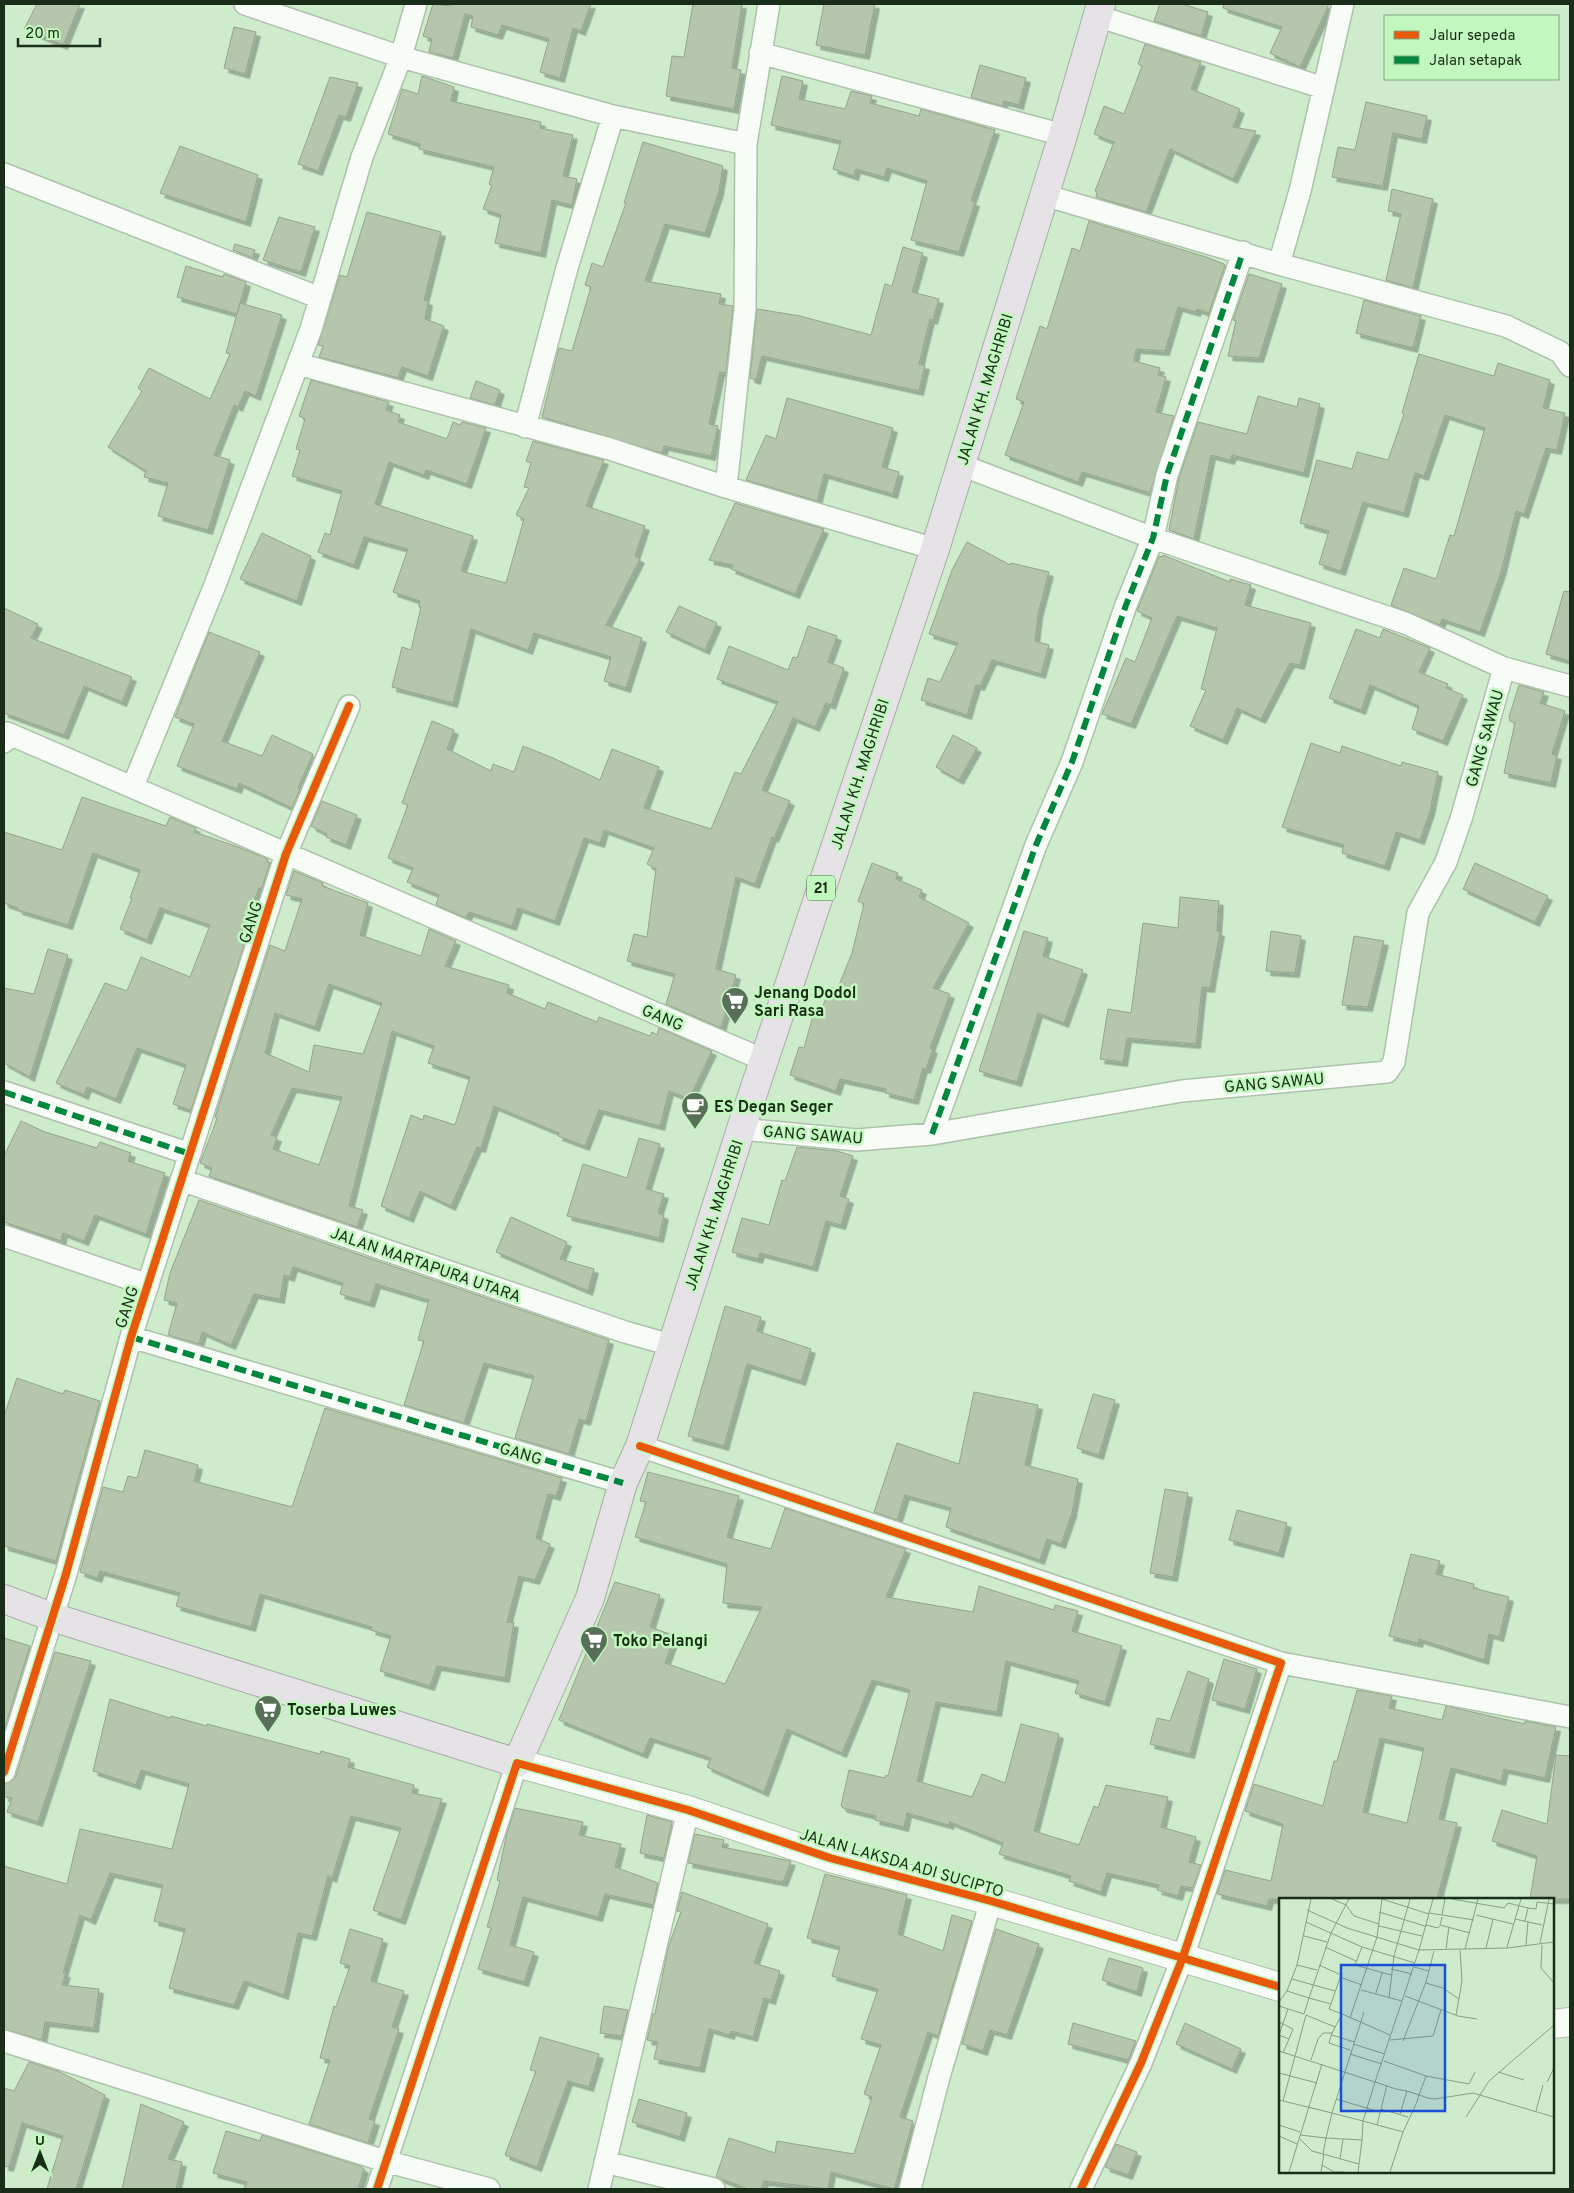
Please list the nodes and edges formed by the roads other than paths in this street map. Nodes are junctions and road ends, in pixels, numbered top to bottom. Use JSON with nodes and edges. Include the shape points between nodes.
{"nodes":[{"id":1,"x":245,"y":4,"type":"edge"},
{"id":2,"x":416,"y":4,"type":"edge"},
{"id":3,"x":769,"y":4,"type":"edge"},
{"id":4,"x":1343,"y":4,"type":"edge"},
{"id":5,"x":1099,"y":10,"type":"edge"},
{"id":6,"x":760,"y":53,"type":"junction"},
{"id":7,"x":400,"y":57,"type":"junction"},
{"id":8,"x":1324,"y":88,"type":"junction"},
{"id":9,"x":613,"y":116,"type":"junction"},
{"id":10,"x":1063,"y":135,"type":"junction"},
{"id":11,"x":746,"y":144,"type":"junction"},
{"id":12,"x":4,"y":174,"type":"edge"},
{"id":13,"x":1044,"y":195,"type":"junction"},
{"id":14,"x":1243,"y":252,"type":"junction"},
{"id":15,"x":1279,"y":264,"type":"junction"},
{"id":16,"x":320,"y":298,"type":"junction"},
{"id":17,"x":298,"y":364,"type":"junction"},
{"id":18,"x":1570,"y":366,"type":"edge"},
{"id":19,"x":525,"y":426,"type":"junction"},
{"id":20,"x":961,"y":465,"type":"junction"},
{"id":21,"x":726,"y":487,"type":"junction"},
{"id":22,"x":1152,"y":538,"type":"junction"},
{"id":23,"x":935,"y":549,"type":"junction"},
{"id":24,"x":1504,"y":668,"type":"junction"},
{"id":25,"x":1570,"y":686,"type":"edge"},
{"id":26,"x":349,"y":706,"type":"dead end"},
{"id":27,"x":5,"y":736,"type":"edge"},
{"id":28,"x":133,"y":786,"type":"junction"},
{"id":29,"x":286,"y":854,"type":"junction"},
{"id":30,"x":764,"y":1060,"type":"junction"},
{"id":31,"x":4,"y":1092,"type":"edge"},
{"id":32,"x":741,"y":1129,"type":"junction"},
{"id":33,"x":932,"y":1134,"type":"junction"},
{"id":34,"x":190,"y":1154,"type":"junction"},
{"id":35,"x":181,"y":1180,"type":"junction"},
{"id":36,"x":4,"y":1236,"type":"edge"},
{"id":37,"x":148,"y":1285,"type":"junction"},
{"id":38,"x":131,"y":1337,"type":"junction"},
{"id":39,"x":671,"y":1345,"type":"junction"},
{"id":40,"x":640,"y":1446,"type":"junction"},
{"id":41,"x":623,"y":1483,"type":"junction"},
{"id":42,"x":4,"y":1599,"type":"edge"},
{"id":43,"x":52,"y":1617,"type":"junction"},
{"id":44,"x":1281,"y":1663,"type":"junction"},
{"id":45,"x":1570,"y":1717,"type":"edge"},
{"id":46,"x":517,"y":1762,"type":"junction"},
{"id":47,"x":4,"y":1772,"type":"edge"},
{"id":48,"x":688,"y":1810,"type":"junction"},
{"id":49,"x":991,"y":1901,"type":"junction"},
{"id":50,"x":1183,"y":1957,"type":"junction"},
{"id":51,"x":1279,"y":1987,"type":"edge"},
{"id":52,"x":1570,"y":2022,"type":"edge"},
{"id":53,"x":1554,"y":2024,"type":"edge"},
{"id":54,"x":4,"y":2041,"type":"edge"},
{"id":55,"x":384,"y":2161,"type":"junction"},
{"id":56,"x":606,"y":2162,"type":"junction"},
{"id":57,"x":377,"y":2189,"type":"edge"},
{"id":58,"x":489,"y":2189,"type":"edge"},
{"id":59,"x":599,"y":2189,"type":"edge"},
{"id":60,"x":714,"y":2189,"type":"edge"},
{"id":61,"x":910,"y":2189,"type":"edge"},
{"id":62,"x":1080,"y":2189,"type":"edge"}],
"edges":[{"from":1,"to":7,"type":"street"},
{"from":2,"to":7,"type":"street"},
{"from":3,"to":6,"type":"street"},
{"from":4,"to":8,"type":"street"},
{"from":5,"to":8,"type":"street"},
{"from":5,"to":10,"type":"highway","name":"JALAN KH. MAGHRIBI","number":"21"},
{"from":6,"to":10,"type":"street"},
{"from":6,"to":11,"type":"street"},
{"from":7,"to":9,"type":"street"},
{"from":7,"to":16,"type":"street","via":[[362,157]]},
{"from":8,"to":15,"type":"street"},
{"from":9,"to":11,"type":"street"},
{"from":9,"to":19,"type":"street","via":[[567,268]]},
{"from":10,"to":13,"type":"highway","name":"JALAN KH. MAGHRIBI","number":"21"},
{"from":11,"to":21,"type":"street","via":[[744,308]]},
{"from":12,"to":16,"type":"street"},
{"from":13,"to":14,"type":"street"},
{"from":13,"to":20,"type":"highway","name":"JALAN KH. MAGHRIBI","number":"21"},
{"from":14,"to":15,"type":"street"},
{"from":14,"to":22,"type":"street","via":[[1167,475]]},
{"from":15,"to":18,"type":"street","via":[[1506,326],[1560,352]]},
{"from":16,"to":17,"type":"street"},
{"from":17,"to":19,"type":"street"},
{"from":17,"to":28,"type":"street","via":[[215,585]]},
{"from":19,"to":21,"type":"street","via":[[610,449]]},
{"from":20,"to":22,"type":"street"},
{"from":20,"to":23,"type":"highway","name":"JALAN KH. MAGHRIBI","number":"21"},
{"from":21,"to":23,"type":"street"},
{"from":22,"to":24,"type":"street","via":[[1406,622]]},
{"from":22,"to":33,"type":"street","via":[[1072,762],[1036,845]]},
{"from":23,"to":30,"type":"highway","name":"JALAN KH. MAGHRIBI","number":"21"},
{"from":24,"to":25,"type":"street"},
{"from":24,"to":33,"type":"street","name":"GANG SAWAU","via":[[1446,862],[1418,913],[1394,1062],[1390,1069],[1382,1073],[1182,1091]]},
{"from":26,"to":29,"type":"street"},
{"from":27,"to":28,"type":"street","name":"GANG"},
{"from":28,"to":29,"type":"street","name":"GANG"},
{"from":29,"to":30,"type":"street","name":"GANG"},
{"from":29,"to":34,"type":"street","name":"GANG"},
{"from":30,"to":32,"type":"highway","name":"JALAN KH. MAGHRIBI","number":"21"},
{"from":31,"to":34,"type":"street"},
{"from":32,"to":33,"type":"street","name":"GANG SAWAU","via":[[857,1140]]},
{"from":32,"to":39,"type":"highway","name":"JALAN KH. MAGHRIBI","number":"21"},
{"from":34,"to":35,"type":"street","name":"GANG"},
{"from":35,"to":37,"type":"street","name":"GANG"},
{"from":35,"to":39,"type":"street","name":"JALAN MARTAPURA UTARA"},
{"from":36,"to":37,"type":"street","name":"GANG"},
{"from":37,"to":38,"type":"street","name":"GANG"},
{"from":38,"to":41,"type":"street","name":"GANG"},
{"from":38,"to":43,"type":"street","name":"GANG"},
{"from":39,"to":40,"type":"highway","name":"JALAN KH. MAGHRIBI","number":"21"},
{"from":40,"to":41,"type":"highway","name":"JALAN KH. MAGHRIBI","number":"21"},
{"from":40,"to":44,"type":"street"},
{"from":41,"to":46,"type":"highway","name":"JALAN KH. MAGHRIBI","number":"21","via":[[590,1598]]},
{"from":42,"to":43,"type":"highway"},
{"from":43,"to":46,"type":"highway"},
{"from":43,"to":47,"type":"street","name":"GANG"},
{"from":44,"to":45,"type":"street"},
{"from":44,"to":50,"type":"street"},
{"from":46,"to":48,"type":"street","name":"JALAN LAKSDA ADI SUCIPTO"},
{"from":46,"to":55,"type":"street"},
{"from":48,"to":49,"type":"street","name":"JALAN LAKSDA ADI SUCIPTO","via":[[830,1858]]},
{"from":48,"to":56,"type":"street"},
{"from":49,"to":50,"type":"street","name":"JALAN LAKSDA ADI SUCIPTO"},
{"from":49,"to":61,"type":"street"},
{"from":50,"to":51,"type":"street","name":"JALAN LAKSDA ADI SUCIPTO"},
{"from":50,"to":62,"type":"street","via":[[1141,2063]]},
{"from":52,"to":53,"type":"street"},
{"from":54,"to":55,"type":"street"},
{"from":55,"to":57,"type":"street"},
{"from":55,"to":58,"type":"street"},
{"from":56,"to":59,"type":"street"},
{"from":56,"to":60,"type":"street"}]}
